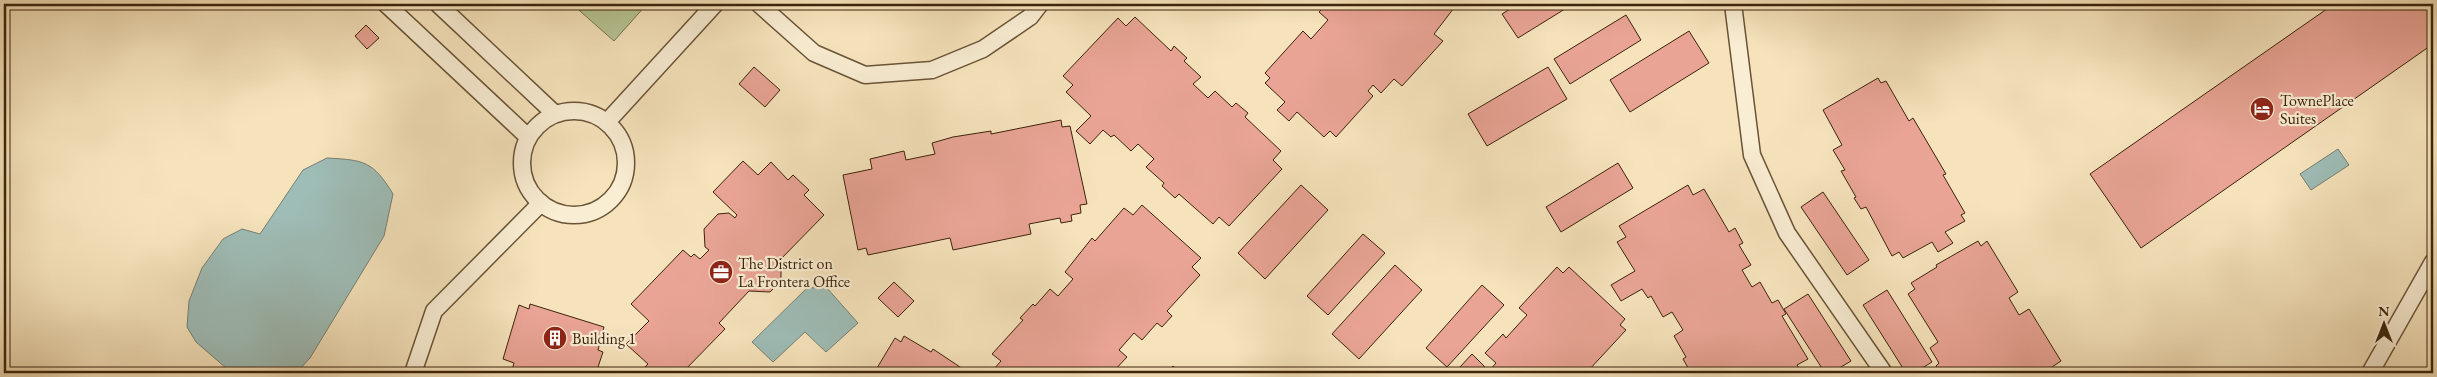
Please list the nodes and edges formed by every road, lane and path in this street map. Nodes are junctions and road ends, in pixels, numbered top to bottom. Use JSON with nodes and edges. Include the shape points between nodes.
{"nodes":[{"id":1,"x":386,"y":4,"type":"edge"},
{"id":2,"x":438,"y":4,"type":"edge"},
{"id":3,"x":715,"y":4,"type":"edge"},
{"id":4,"x":759,"y":4,"type":"edge"},
{"id":5,"x":1040,"y":4,"type":"edge"},
{"id":6,"x":1733,"y":4,"type":"edge"},
{"id":7,"x":556,"y":114,"type":"junction"},
{"id":8,"x":607,"y":122,"type":"junction"},
{"id":9,"x":528,"y":137,"type":"junction"},
{"id":10,"x":541,"y":203,"type":"junction"},
{"id":11,"x":2433,"y":262,"type":"edge"},
{"id":12,"x":413,"y":373,"type":"edge"},
{"id":13,"x":1884,"y":373,"type":"edge"},
{"id":14,"x":2370,"y":373,"type":"edge"}],
"edges":[{"from":1,"to":9,"type":"lane"},
{"from":2,"to":7,"type":"lane"},
{"from":3,"to":8,"type":"lane"},
{"from":4,"to":5,"type":"lane","via":[[814,53],[865,75],[932,70],[983,49],[1030,17]]},
{"from":6,"to":13,"type":"lane","via":[[1752,155],[1787,233]]},
{"from":7,"to":8,"type":"lane","via":[[573,111],[591,113]]},
{"from":7,"to":9,"type":"lane"},
{"from":8,"to":10,"type":"lane","via":[[619,136],[626,153],[626,171],[620,188],[608,202],[584,213],[557,212]]},
{"from":9,"to":10,"type":"lane","via":[[523,172],[529,189]]},
{"from":10,"to":12,"type":"lane","via":[[434,311]]},
{"from":11,"to":14,"type":"lane"}]}
